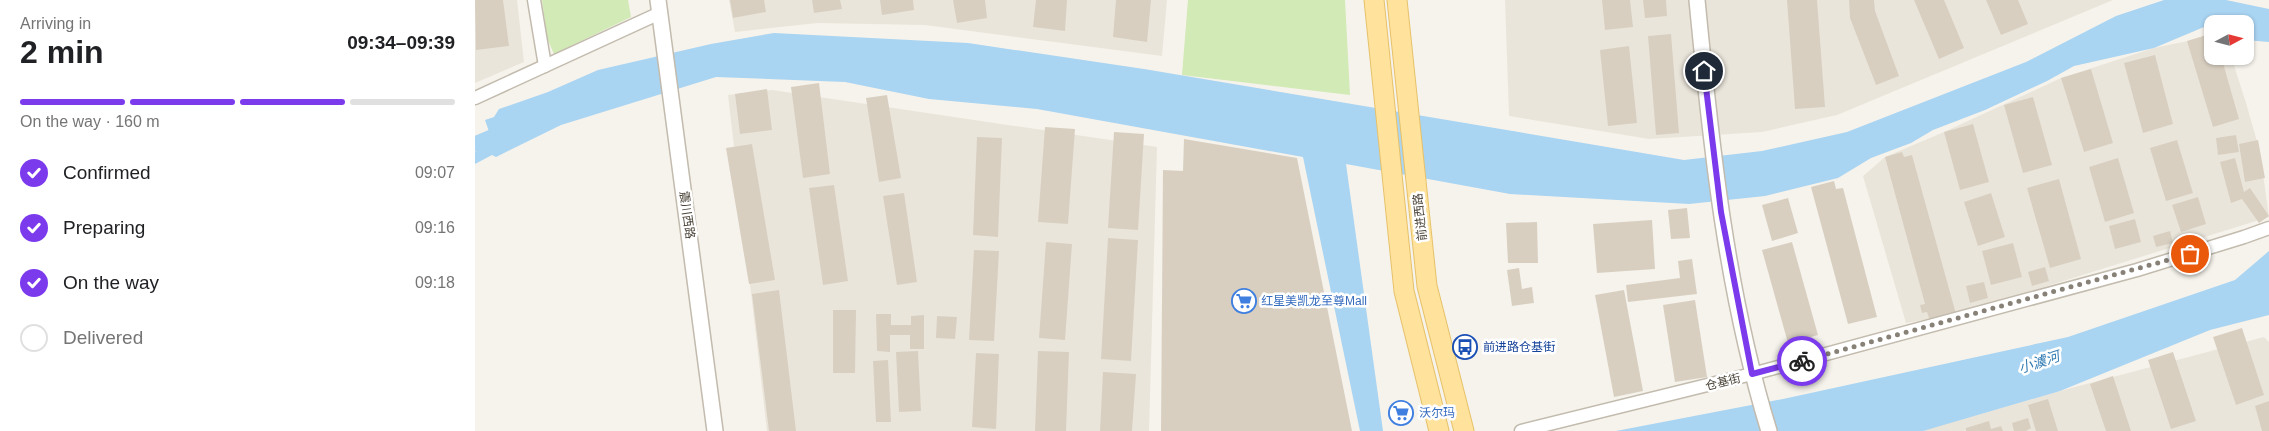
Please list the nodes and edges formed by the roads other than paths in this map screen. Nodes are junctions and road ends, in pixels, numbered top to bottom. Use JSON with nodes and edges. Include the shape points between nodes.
{"nodes":[{"id":1,"x":534,"y":0,"type":"edge"},
{"id":2,"x":1374,"y":0,"type":"edge"},
{"id":3,"x":1397,"y":0,"type":"edge"},
{"id":4,"x":1697,"y":0,"type":"edge"},
{"id":5,"x":659,"y":7,"type":"edge"},
{"id":6,"x":545,"y":66,"type":"junction"},
{"id":7,"x":475,"y":98,"type":"edge"},
{"id":8,"x":2269,"y":228,"type":"edge"},
{"id":9,"x":1752,"y":374,"type":"junction"},
{"id":10,"x":715,"y":431,"type":"edge"},
{"id":11,"x":1439,"y":431,"type":"edge"},
{"id":12,"x":1464,"y":431,"type":"edge"},
{"id":13,"x":1521,"y":431,"type":"edge"},
{"id":14,"x":1769,"y":431,"type":"edge"}],
"edges":[{"from":1,"to":6,"type":"street"},
{"from":2,"to":11,"type":"main road","name":"前进西路","via":[[1404,290]]},
{"from":3,"to":12,"type":"main road","name":"前进西路","via":[[1427,286]]},
{"from":4,"to":9,"type":"street","via":[[1721,212]]},
{"from":5,"to":6,"type":"street"},
{"from":5,"to":10,"type":"street","name":"震川西路"},
{"from":6,"to":7,"type":"street"},
{"from":8,"to":9,"type":"street","name":"仓基街","via":[[2137,270]]},
{"from":9,"to":13,"type":"street","name":"仓基街"},
{"from":9,"to":14,"type":"street"}]}
